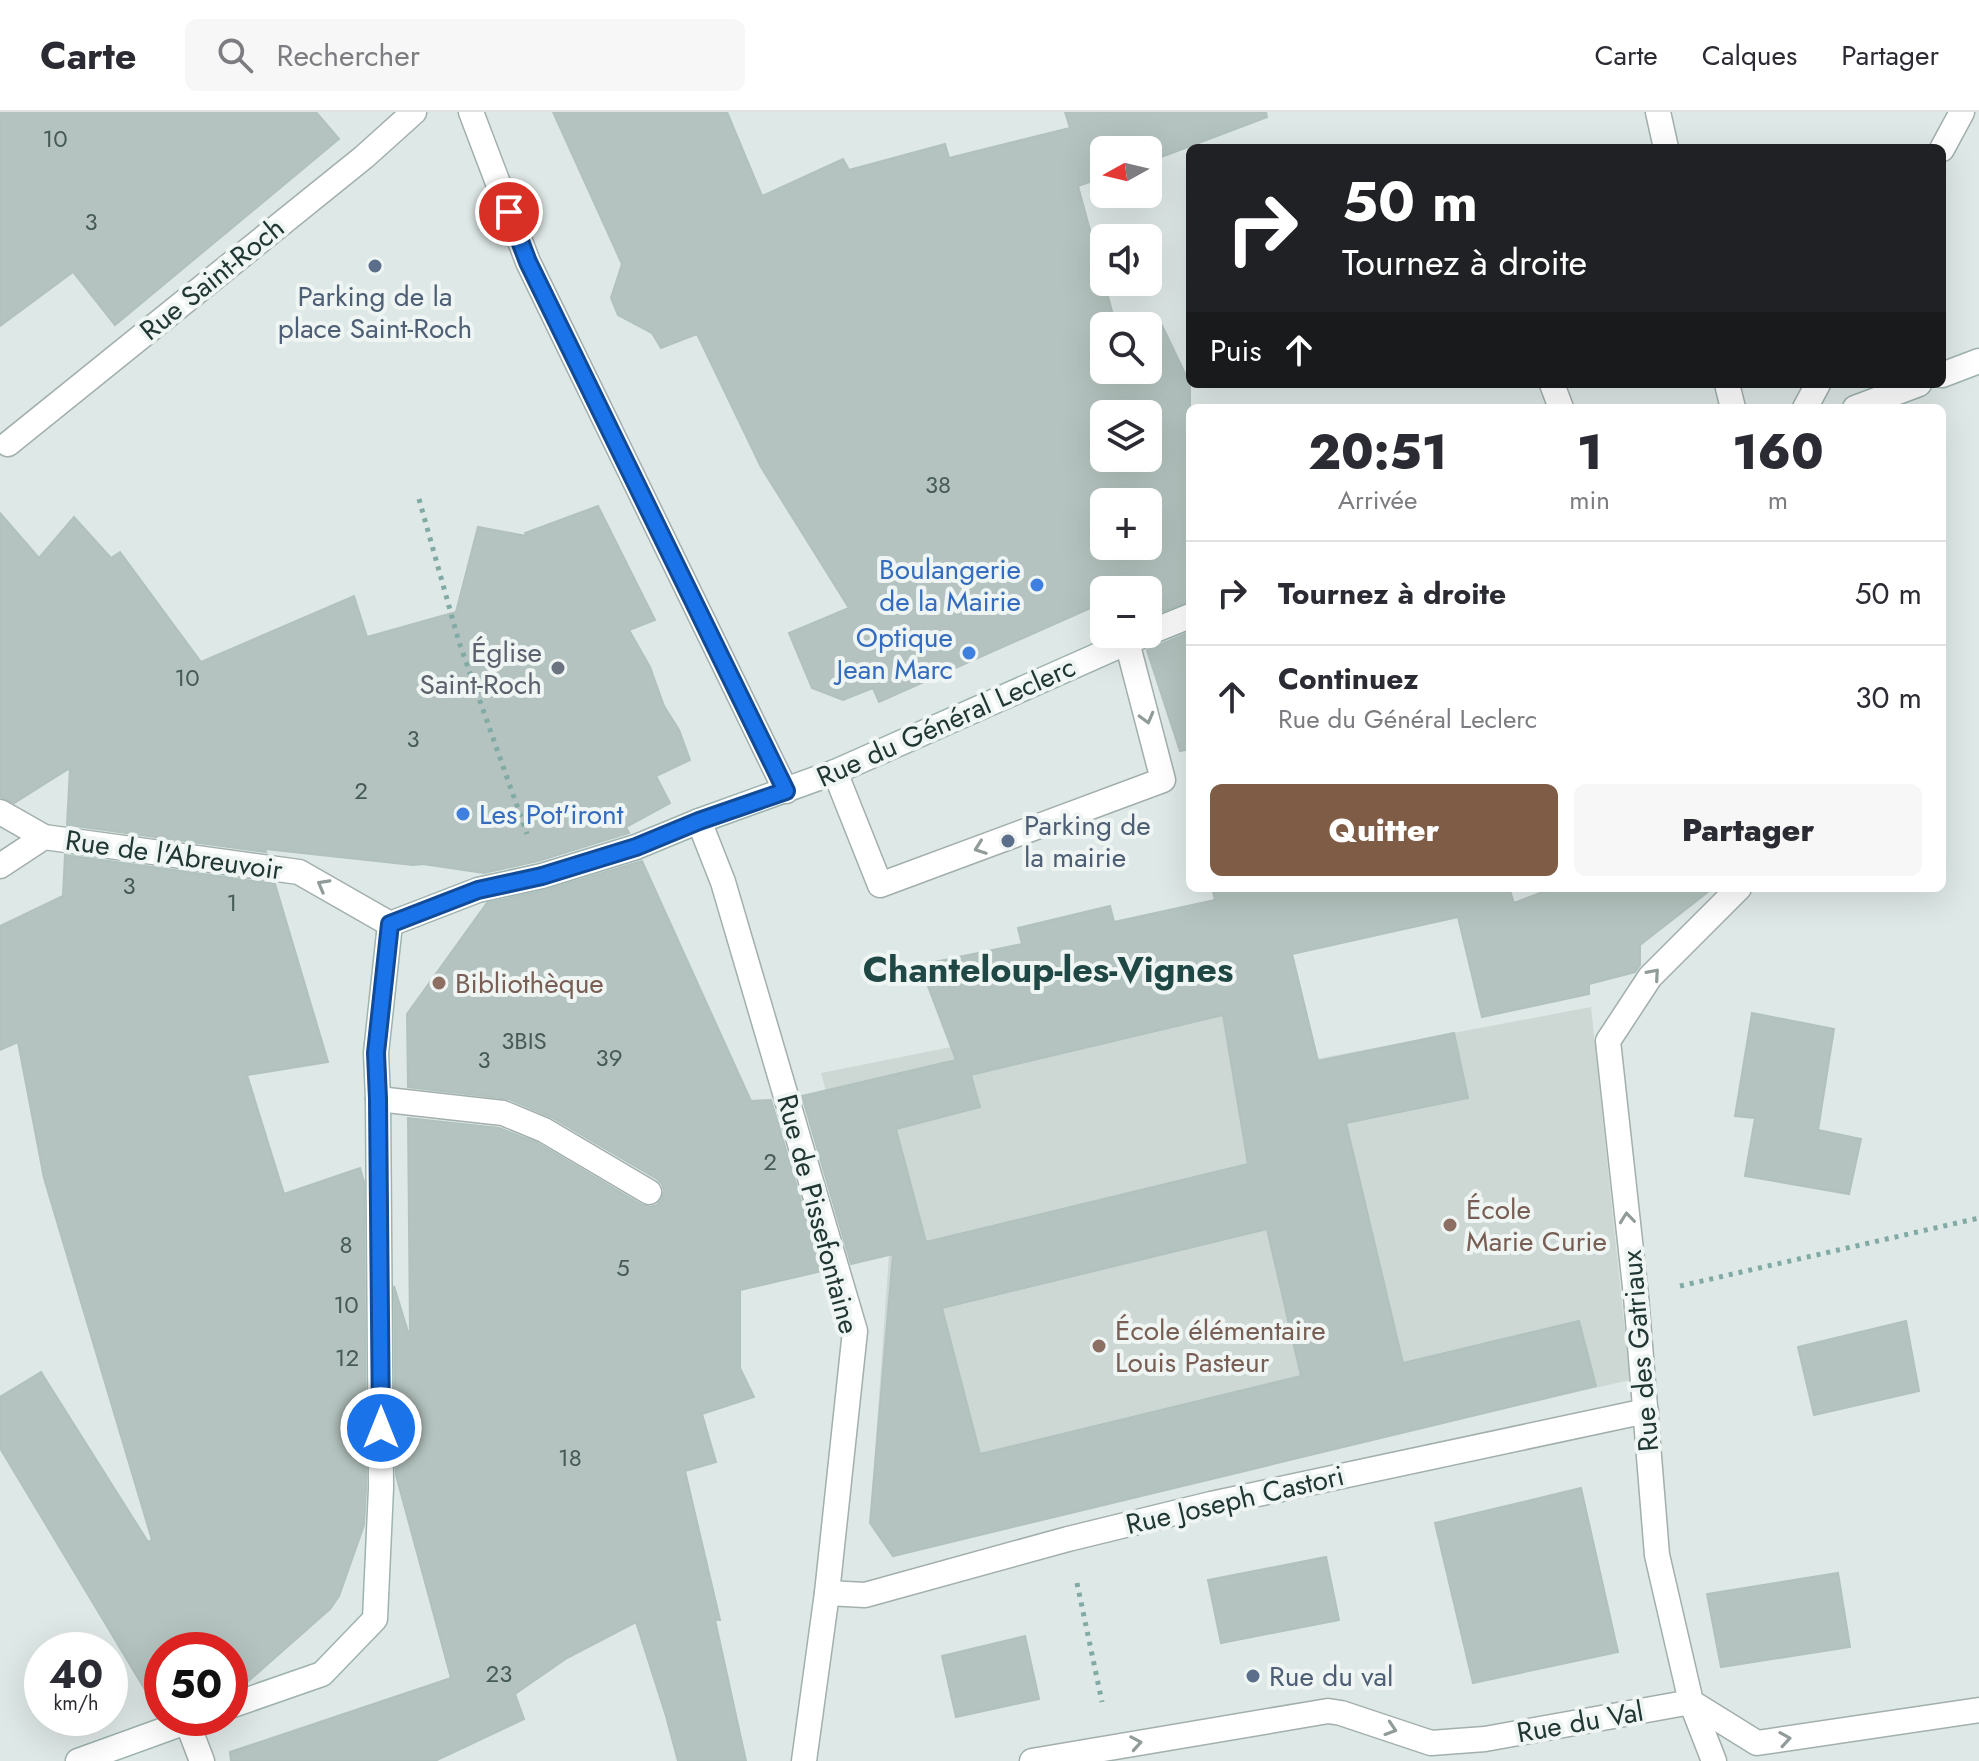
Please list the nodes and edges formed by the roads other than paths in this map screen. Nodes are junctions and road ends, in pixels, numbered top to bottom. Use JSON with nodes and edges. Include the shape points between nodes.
{"nodes":[{"id":1,"x":414,"y":112,"type":"edge"},
{"id":2,"x":471,"y":112,"type":"edge"},
{"id":3,"x":1658,"y":112,"type":"edge"},
{"id":4,"x":1962,"y":112,"type":"edge"},
{"id":5,"x":1665,"y":144,"type":"edge"},
{"id":6,"x":1945,"y":144,"type":"edge"},
{"id":7,"x":1979,"y":361,"type":"edge"},
{"id":8,"x":1946,"y":373,"type":"edge"},
{"id":9,"x":1908,"y":388,"type":"edge"},
{"id":10,"x":1866,"y":404,"type":"edge"},
{"id":11,"x":8,"y":444,"type":"dead end"},
{"id":12,"x":1186,"y":618,"type":"edge"},
{"id":13,"x":1162,"y":627,"type":"edge"},
{"id":14,"x":1113,"y":648,"type":"edge"},
{"id":15,"x":1142,"y":648,"type":"edge"},
{"id":16,"x":835,"y":772,"type":"junction"},
{"id":17,"x":786,"y":791,"type":"junction"},
{"id":18,"x":0,"y":812,"type":"edge"},
{"id":19,"x":699,"y":821,"type":"junction"},
{"id":20,"x":44,"y":837,"type":"junction"},
{"id":21,"x":0,"y":866,"type":"edge"},
{"id":22,"x":1735,"y":892,"type":"edge"},
{"id":23,"x":390,"y":924,"type":"junction"},
{"id":24,"x":378,"y":1099,"type":"junction"},
{"id":25,"x":649,"y":1192,"type":"dead end"},
{"id":26,"x":1646,"y":1411,"type":"junction"},
{"id":27,"x":827,"y":1593,"type":"junction"},
{"id":28,"x":248,"y":1700,"type":"edge"},
{"id":29,"x":1691,"y":1702,"type":"junction"},
{"id":30,"x":1979,"y":1710,"type":"edge"},
{"id":31,"x":148,"y":1736,"type":"edge"},
{"id":32,"x":196,"y":1736,"type":"edge"},
{"id":33,"x":78,"y":1761,"type":"edge"},
{"id":34,"x":202,"y":1761,"type":"edge"},
{"id":35,"x":804,"y":1761,"type":"edge"},
{"id":36,"x":1032,"y":1761,"type":"edge"},
{"id":37,"x":1714,"y":1761,"type":"edge"}],
"edges":[{"from":1,"to":11,"type":"street","name":"Rue Saint-Roch"},
{"from":2,"to":17,"type":"street","via":[[528,262]]},
{"from":3,"to":5,"type":"street"},
{"from":4,"to":6,"type":"street"},
{"from":7,"to":8,"type":"street"},
{"from":9,"to":10,"type":"street"},
{"from":12,"to":13,"type":"street","name":"Rue du Général Leclerc"},
{"from":14,"to":16,"type":"street","name":"Rue du Général Leclerc"},
{"from":15,"to":16,"type":"street","one_way":true,"via":[[1163,780],[880,885]]},
{"from":16,"to":17,"type":"street","name":"Rue du Général Leclerc"},
{"from":17,"to":19,"type":"street","name":"Rue du Général Leclerc"},
{"from":18,"to":20,"type":"street","name":"Rue de l'Abreuvoir"},
{"from":19,"to":23,"type":"street","name":"Rue du Général Leclerc","via":[[636,847],[478,890]]},
{"from":19,"to":27,"type":"street","name":"Rue de Pissefontaine","via":[[723,882],[855,1331]]},
{"from":20,"to":21,"type":"street"},
{"from":23,"to":20,"type":"street","name":"Rue de l'Abreuvoir","one_way":true,"via":[[299,872]]},
{"from":26,"to":22,"type":"street","name":"Rue des Gatriaux","one_way":true,"via":[[1608,1041],[1650,977]]},
{"from":23,"to":24,"type":"street","via":[[376,1053]]},
{"from":24,"to":25,"type":"street","via":[[503,1113],[544,1130]]},
{"from":24,"to":28,"type":"street","via":[[381,1488],[375,1619],[322,1674]]},
{"from":26,"to":27,"type":"street","name":"Rue Joseph Castori","via":[[1211,1504],[865,1595]]},
{"from":26,"to":29,"type":"street","name":"Rue des Gatriaux","via":[[1657,1555]]},
{"from":27,"to":35,"type":"street","name":"Rue de Pissefontaine"},
{"from":29,"to":30,"type":"street","one_way":true,"via":[[1757,1743]]},
{"from":36,"to":29,"type":"street","name":"Rue du Val","one_way":true,"via":[[1328,1711],[1431,1743],[1485,1739]]},
{"from":29,"to":37,"type":"street","name":"Rue des Gatriaux"},
{"from":31,"to":33,"type":"street"},
{"from":32,"to":34,"type":"street"}]}
